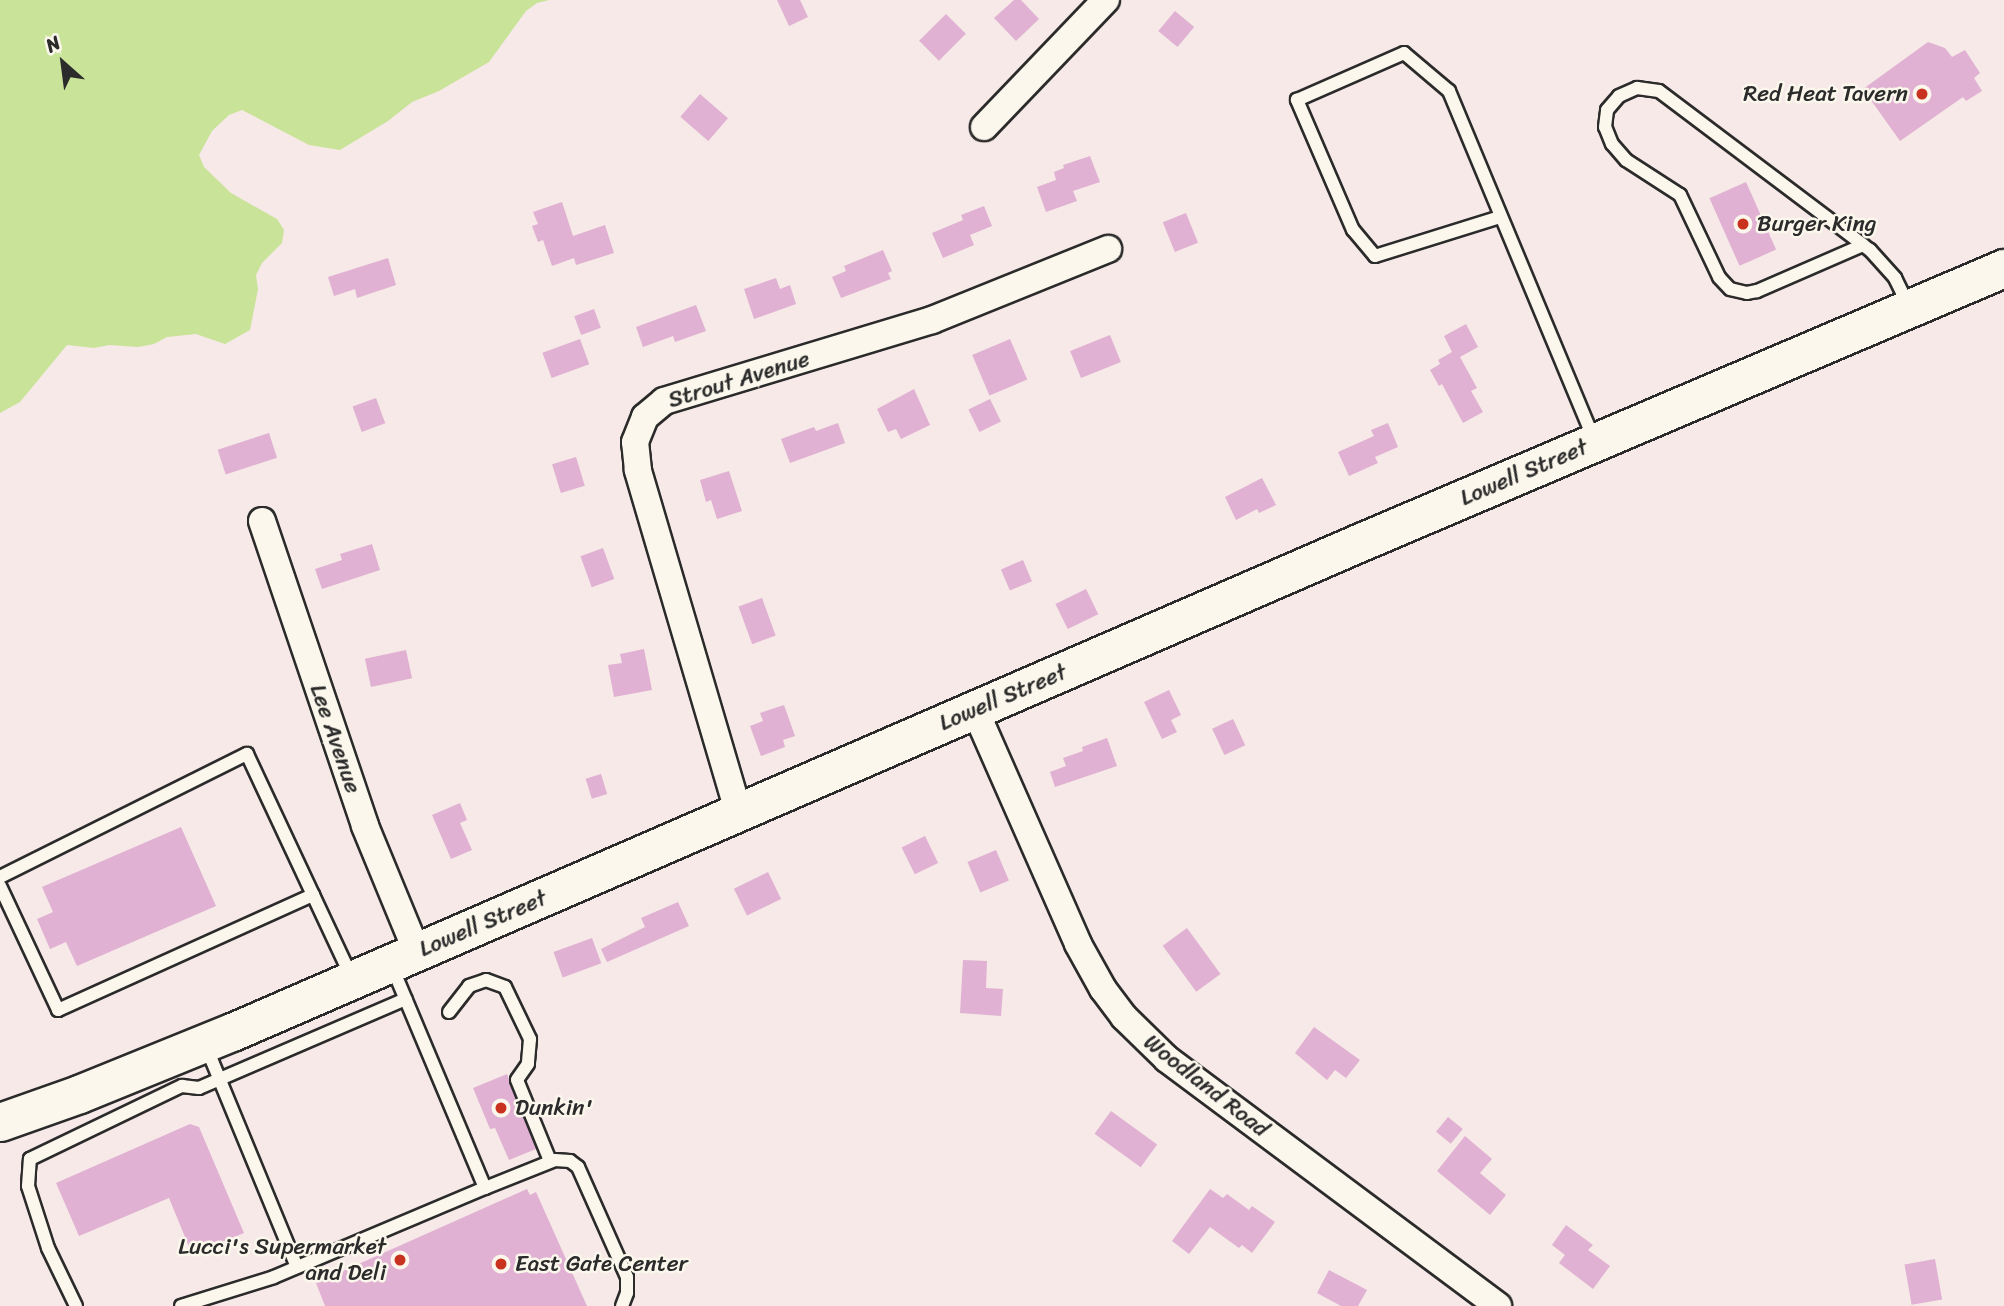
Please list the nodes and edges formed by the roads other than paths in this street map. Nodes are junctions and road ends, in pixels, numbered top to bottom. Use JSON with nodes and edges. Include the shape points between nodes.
{"nodes":[{"id":1,"x":1106,"y":0,"type":"edge"},
{"id":2,"x":984,"y":127,"type":"dead end"},
{"id":3,"x":1500,"y":217,"type":"junction"},
{"id":4,"x":1863,"y":245,"type":"junction"},
{"id":5,"x":1108,"y":249,"type":"dead end"},
{"id":6,"x":2004,"y":268,"type":"edge"},
{"id":7,"x":1910,"y":308,"type":"junction"},
{"id":8,"x":1596,"y":443,"type":"junction"},
{"id":9,"x":262,"y":521,"type":"dead end"},
{"id":10,"x":975,"y":710,"type":"junction"},
{"id":11,"x":739,"y":814,"type":"junction"},
{"id":12,"x":0,"y":877,"type":"edge"},
{"id":13,"x":0,"y":886,"type":"edge"},
{"id":14,"x":313,"y":895,"type":"junction"},
{"id":15,"x":404,"y":958,"type":"junction"},
{"id":16,"x":353,"y":980,"type":"junction"},
{"id":17,"x":406,"y":999,"type":"junction"},
{"id":18,"x":449,"y":1012,"type":"dead end"},
{"id":19,"x":205,"y":1043,"type":"junction"},
{"id":20,"x":175,"y":1072,"type":"junction"},
{"id":21,"x":219,"y":1078,"type":"junction"},
{"id":22,"x":0,"y":1122,"type":"edge"},
{"id":23,"x":550,"y":1161,"type":"junction"},
{"id":24,"x":485,"y":1188,"type":"junction"},
{"id":25,"x":297,"y":1267,"type":"junction"},
{"id":26,"x":212,"y":1302,"type":"edge"},
{"id":27,"x":76,"y":1306,"type":"edge"},
{"id":28,"x":181,"y":1306,"type":"edge"},
{"id":29,"x":622,"y":1306,"type":"edge"},
{"id":30,"x":1497,"y":1306,"type":"edge"}],
"edges":[{"from":1,"to":2,"type":"street"},
{"from":3,"to":3,"type":"lane","via":[[1449,91],[1404,53],[1297,100],[1353,230],[1375,256]]},
{"from":3,"to":8,"type":"lane"},
{"from":4,"to":4,"type":"lane","via":[[1659,91],[1637,88],[1619,96],[1607,110],[1605,127],[1612,144],[1626,160],[1680,195],[1719,277],[1730,289],[1758,291]]},
{"from":4,"to":7,"type":"lane","via":[[1894,276]]},
{"from":5,"to":11,"type":"street","name":"Strout Avenue","via":[[932,320],[664,401],[643,420],[635,443],[638,470]]},
{"from":6,"to":7,"type":"main road","name":"Lowell Street"},
{"from":7,"to":8,"type":"main road","name":"Lowell Street"},
{"from":8,"to":10,"type":"main road","name":"Lowell Street"},
{"from":9,"to":15,"type":"street","name":"Lee Avenue","via":[[365,826]]},
{"from":10,"to":11,"type":"main road","name":"Lowell Street"},
{"from":10,"to":30,"type":"street","name":"Woodland Road","via":[[1077,944],[1124,1017],[1167,1059]]},
{"from":11,"to":15,"type":"main road","name":"Lowell Street"},
{"from":12,"to":14,"type":"lane","via":[[247,754]]},
{"from":13,"to":14,"type":"lane","via":[[58,1010]]},
{"from":14,"to":16,"type":"lane"},
{"from":15,"to":16,"type":"main road","name":"Lowell Street"},
{"from":15,"to":17,"type":"lane"},
{"from":16,"to":19,"type":"main road","name":"Lowell Street"},
{"from":17,"to":21,"type":"lane"},
{"from":17,"to":24,"type":"lane"},
{"from":18,"to":23,"type":"lane","via":[[469,986],[486,980],[505,987],[530,1039],[528,1064],[517,1080]]},
{"from":19,"to":20,"type":"main road","name":"Lowell Street"},
{"from":19,"to":21,"type":"lane"},
{"from":20,"to":21,"type":"lane","via":[[199,1088]]},
{"from":20,"to":22,"type":"main road","name":"Lowell Street"},
{"from":20,"to":27,"type":"lane","via":[[30,1159],[28,1186],[48,1248]]},
{"from":21,"to":25,"type":"lane"},
{"from":23,"to":24,"type":"lane"},
{"from":23,"to":29,"type":"lane","via":[[569,1161],[584,1175],[627,1277]]},
{"from":24,"to":25,"type":"lane"},
{"from":25,"to":26,"type":"lane"},
{"from":26,"to":28,"type":"lane"}]}
